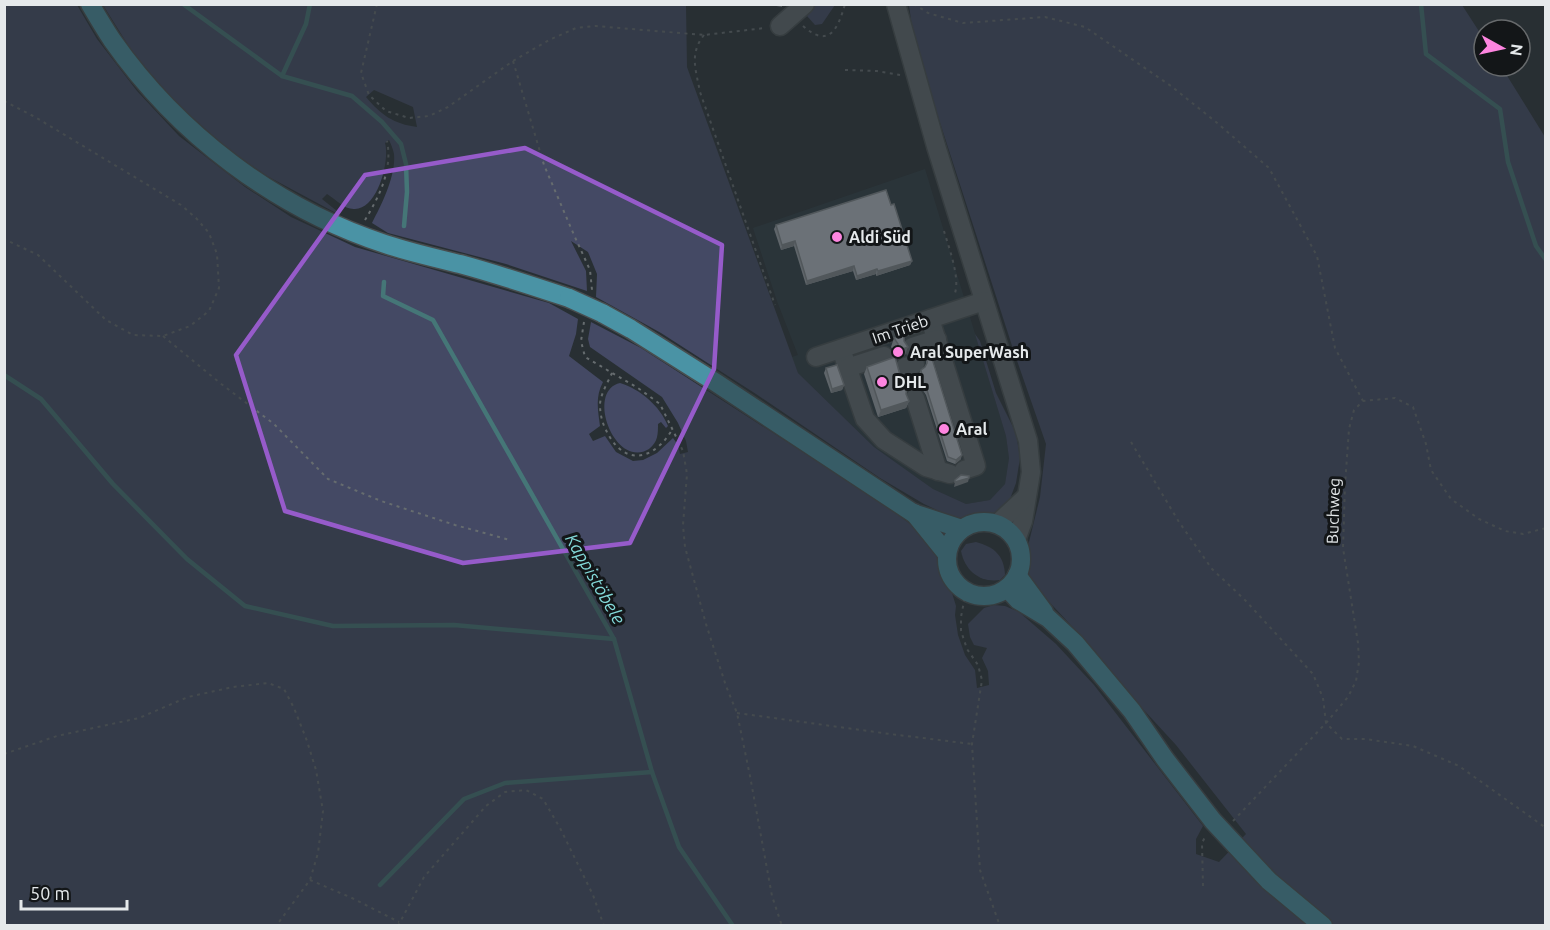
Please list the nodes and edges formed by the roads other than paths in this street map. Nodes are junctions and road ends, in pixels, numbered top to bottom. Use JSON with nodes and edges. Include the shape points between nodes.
{"nodes":[{"id":1,"x":90,"y":4,"type":"edge"},
{"id":2,"x":896,"y":4,"type":"edge"},
{"id":3,"x":984,"y":301,"type":"junction"},
{"id":4,"x":930,"y":319,"type":"junction"},
{"id":5,"x":841,"y":349,"type":"junction"},
{"id":6,"x":884,"y":356,"type":"dead end"},
{"id":7,"x":816,"y":357,"type":"dead end"},
{"id":8,"x":847,"y":368,"type":"junction"},
{"id":9,"x":931,"y":398,"type":"junction"},
{"id":10,"x":941,"y":419,"type":"junction"},
{"id":11,"x":950,"y":454,"type":"junction"},
{"id":12,"x":1026,"y":496,"type":"junction"},
{"id":13,"x":913,"y":513,"type":"junction"},
{"id":14,"x":997,"y":524,"type":"junction"},
{"id":15,"x":962,"y":529,"type":"junction"},
{"id":16,"x":1016,"y":540,"type":"junction"},
{"id":17,"x":947,"y":554,"type":"junction"},
{"id":18,"x":1012,"y":582,"type":"junction"},
{"id":19,"x":1323,"y":926,"type":"edge"}],
"edges":[{"from":1,"to":13,"type":"main road","bridge":true,"via":[[138,74],[169,108],[249,177],[295,205],[385,244],[518,281],[602,313]]},
{"from":2,"to":3,"type":"street"},
{"from":3,"to":4,"type":"street","name":"Im Trieb"},
{"from":3,"to":12,"type":"street","via":[[1028,441],[1031,472]]},
{"from":4,"to":5,"type":"street","name":"Im Trieb"},
{"from":4,"to":9,"type":"street"},
{"from":5,"to":7,"type":"street","name":"Im Trieb"},
{"from":5,"to":8,"type":"street"},
{"from":6,"to":8,"type":"street"},
{"from":8,"to":11,"type":"street","via":[[865,419],[884,440],[926,467]]},
{"from":9,"to":10,"type":"street"},
{"from":9,"to":10,"type":"street"},
{"from":10,"to":11,"type":"street"},
{"from":10,"to":11,"type":"street"},
{"from":12,"to":14,"type":"street"},
{"from":12,"to":16,"type":"street"},
{"from":13,"to":15,"type":"main road"},
{"from":13,"to":17,"type":"main road"},
{"from":14,"to":15,"type":"main road","via":[[972,523]]},
{"from":14,"to":16,"type":"main road"},
{"from":15,"to":17,"type":"main road"},
{"from":16,"to":18,"type":"main road","via":[[1021,564]]},
{"from":17,"to":18,"type":"main road","via":[[952,578],[966,591],[983,596],[996,594]]},
{"from":18,"to":19,"type":"main road","via":[[1018,600],[1048,618],[1075,644],[1132,711],[1218,827],[1269,881]]}]}
